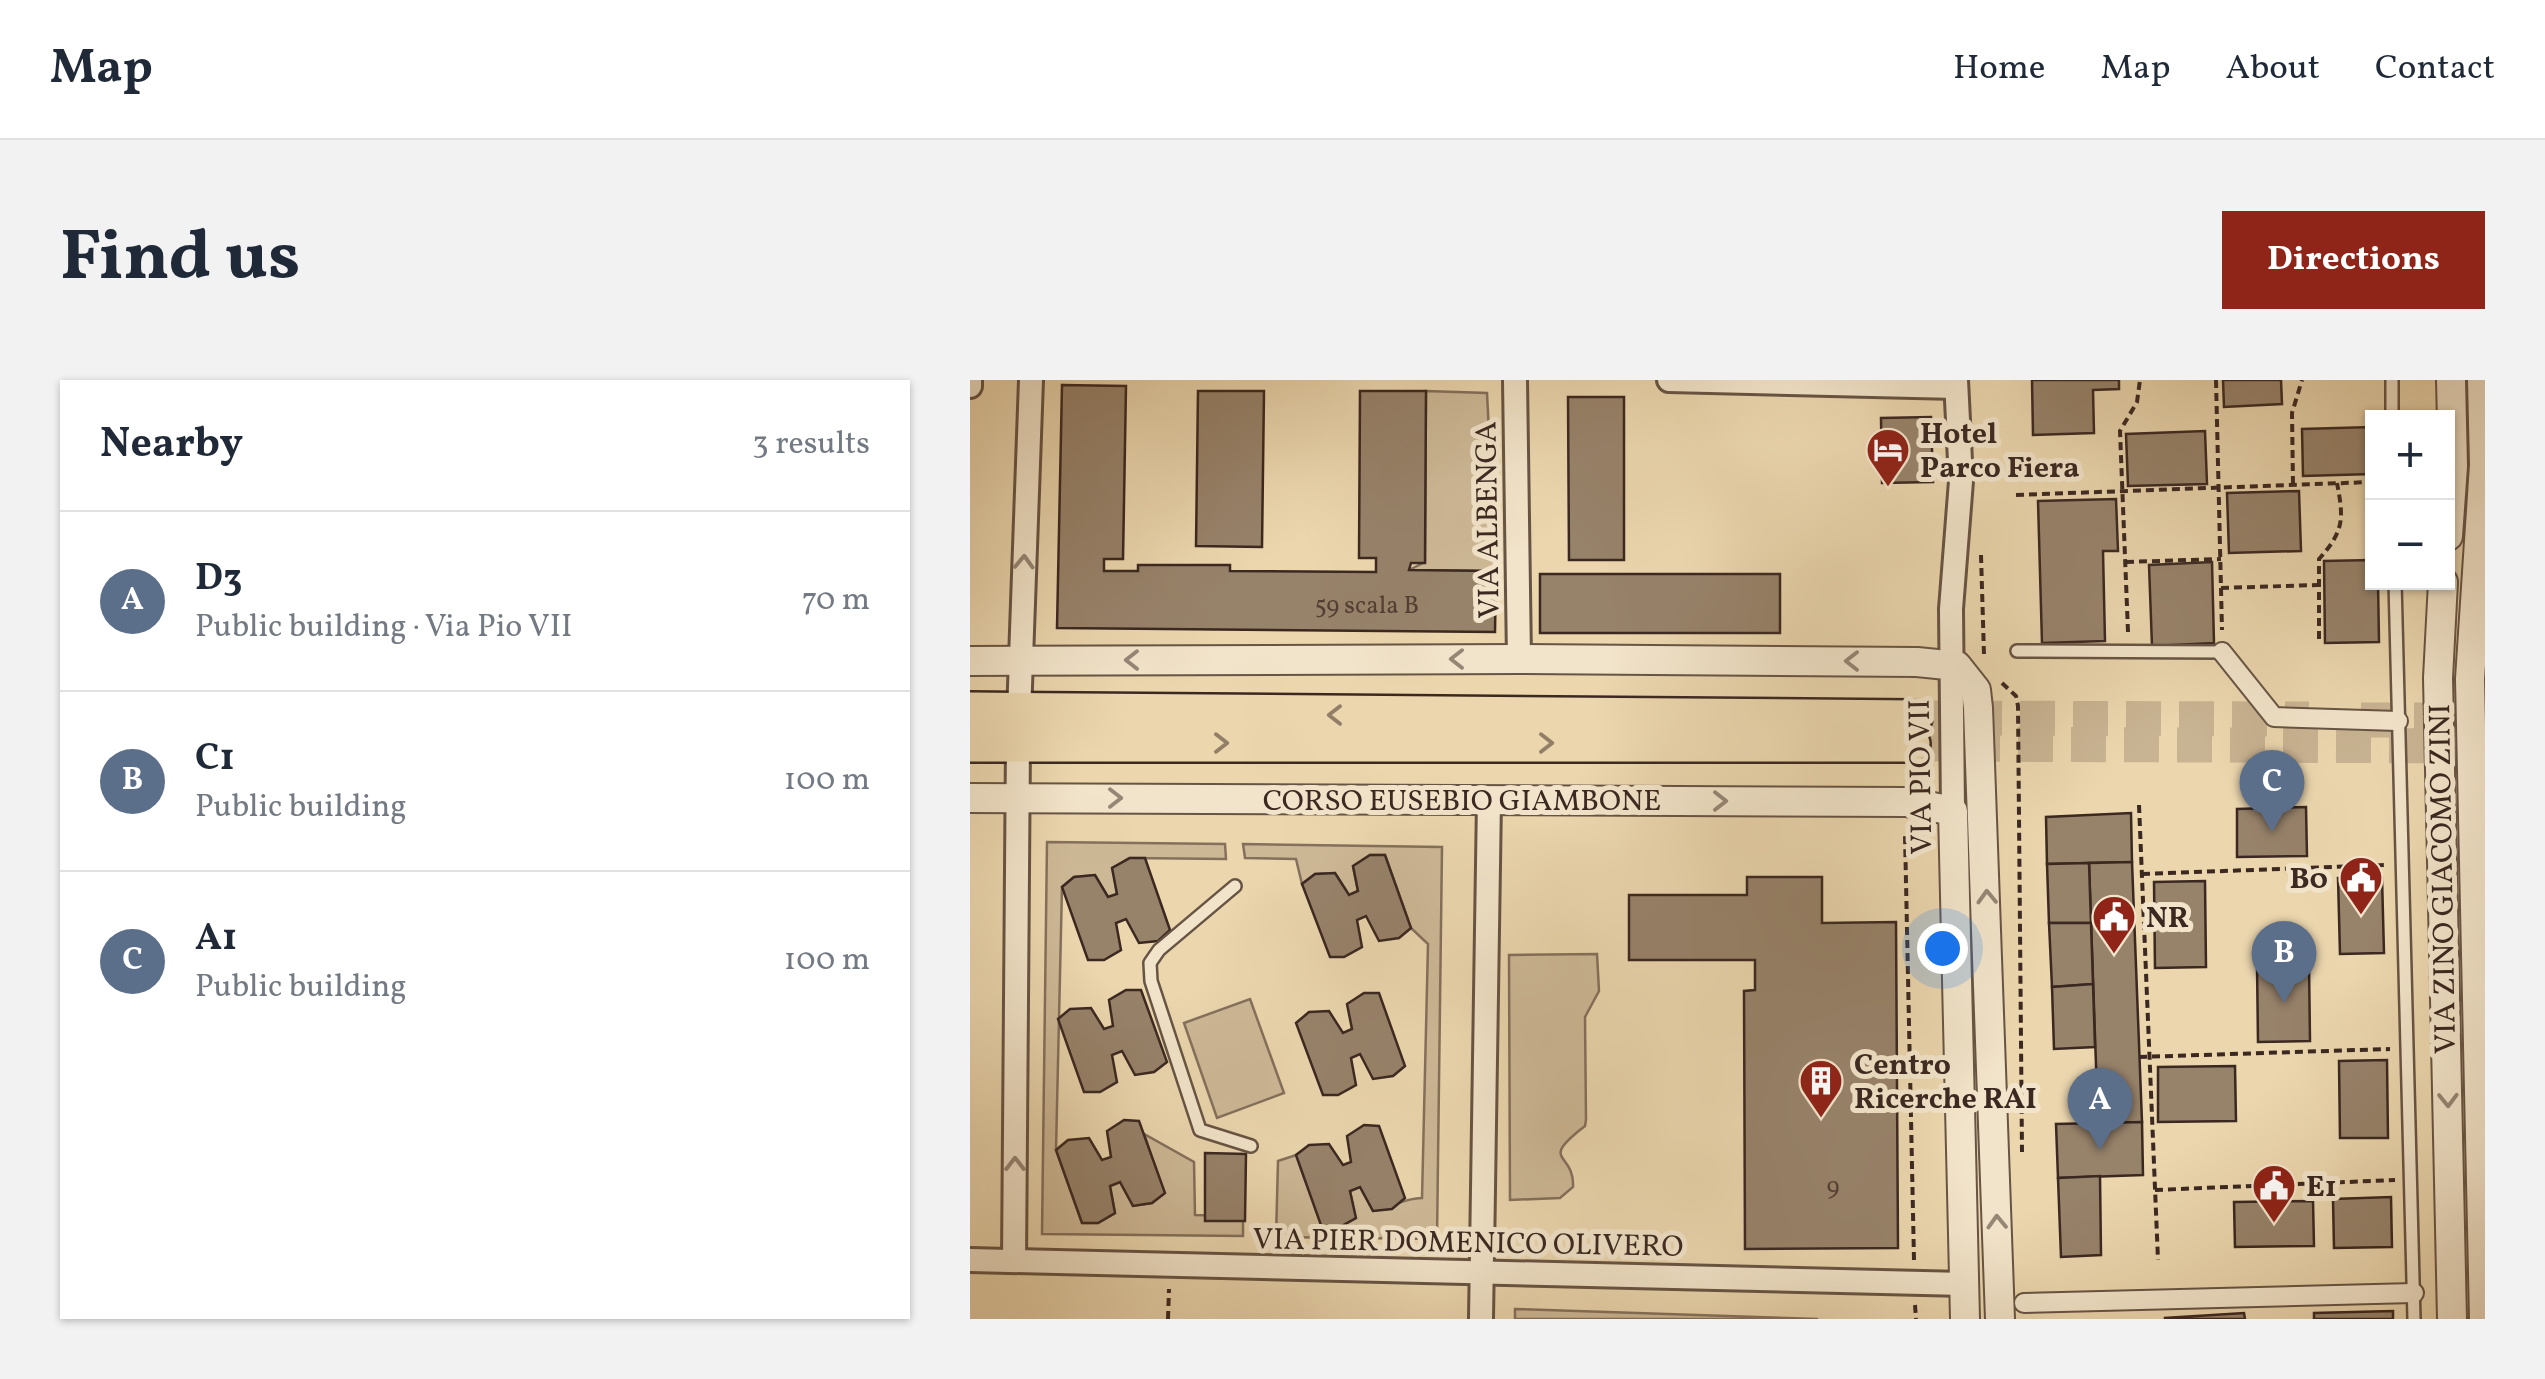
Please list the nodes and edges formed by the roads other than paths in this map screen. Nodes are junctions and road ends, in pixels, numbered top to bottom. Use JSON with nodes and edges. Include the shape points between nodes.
{"nodes":[{"id":1,"x":1031,"y":380,"type":"edge"},
{"id":2,"x":1515,"y":380,"type":"edge"},
{"id":3,"x":1669,"y":380,"type":"edge"},
{"id":4,"x":2392,"y":380,"type":"edge"},
{"id":5,"x":2452,"y":380,"type":"edge"},
{"id":6,"x":2482,"y":380,"type":"edge"},
{"id":7,"x":1956,"y":383,"type":"edge"},
{"id":8,"x":2392,"y":410,"type":"edge"},
{"id":9,"x":2483,"y":495,"type":"edge"},
{"id":10,"x":2451,"y":500,"type":"edge"},
{"id":11,"x":2395,"y":590,"type":"edge"},
{"id":12,"x":2443,"y":590,"type":"edge"},
{"id":13,"x":2017,"y":651,"type":"dead end"},
{"id":14,"x":2222,"y":652,"type":"joint"},
{"id":15,"x":1519,"y":658,"type":"junction"},
{"id":16,"x":1020,"y":660,"type":"junction"},
{"id":17,"x":970,"y":661,"type":"edge"},
{"id":18,"x":1950,"y":663,"type":"junction"},
{"id":19,"x":970,"y":710,"type":"edge"},
{"id":20,"x":2398,"y":721,"type":"junction"},
{"id":21,"x":1019,"y":727,"type":"junction"},
{"id":22,"x":1913,"y":731,"type":"tunnel mouth"},
{"id":23,"x":970,"y":744,"type":"edge"},
{"id":24,"x":1018,"y":797,"type":"junction"},
{"id":25,"x":970,"y":798,"type":"edge"},
{"id":26,"x":1489,"y":800,"type":"junction"},
{"id":27,"x":1953,"y":810,"type":"junction"},
{"id":28,"x":1234,"y":886,"type":"dead end"},
{"id":29,"x":1251,"y":1146,"type":"dead end"},
{"id":30,"x":970,"y":1260,"type":"edge"},
{"id":31,"x":1014,"y":1261,"type":"junction"},
{"id":32,"x":1482,"y":1272,"type":"junction"},
{"id":33,"x":1964,"y":1284,"type":"junction"},
{"id":34,"x":2414,"y":1293,"type":"junction"},
{"id":35,"x":2024,"y":1303,"type":"dead end"},
{"id":36,"x":1481,"y":1319,"type":"edge"},
{"id":37,"x":1966,"y":1319,"type":"edge"},
{"id":38,"x":2000,"y":1319,"type":"edge"},
{"id":39,"x":2414,"y":1319,"type":"edge"},
{"id":40,"x":2452,"y":1319,"type":"edge"},
{"id":41,"x":2484,"y":1319,"type":"edge"}],
"edges":[{"from":16,"to":1,"type":"street","one_way":true},
{"from":2,"to":15,"type":"street","name":"VIA ALBENGA"},
{"from":3,"to":7,"type":"street"},
{"from":4,"to":8,"type":"lane"},
{"from":5,"to":10,"type":"street"},
{"from":6,"to":9,"type":"street","name":"VIA ZINO GIACOMO ZINI"},
{"from":7,"to":18,"type":"street","via":[[1961,481]]},
{"from":9,"to":41,"type":"street","name":"VIA ZINO GIACOMO ZINI","via":[[2470,679]]},
{"from":11,"to":20,"type":"lane"},
{"from":12,"to":40,"type":"street","name":"VIA ZINO GIACOMO ZINI","one_way":true,"via":[[2438,678]]},
{"from":13,"to":14,"type":"lane"},
{"from":14,"to":20,"type":"street","via":[[2274,717]]},
{"from":15,"to":16,"type":"street","one_way":true},
{"from":18,"to":15,"type":"street","one_way":true},
{"from":16,"to":17,"type":"street"},
{"from":16,"to":21,"type":"street"},
{"from":18,"to":27,"type":"street","name":"VIA PIO VII"},
{"from":38,"to":18,"type":"street","name":"VIA PIO VII","one_way":true,"via":[[1978,708],[1966,673]]},
{"from":19,"to":21,"type":"main road"},
{"from":20,"to":34,"type":"lane"},
{"from":21,"to":22,"type":"main road"},
{"from":21,"to":23,"type":"main road"},
{"from":21,"to":24,"type":"street"},
{"from":24,"to":25,"type":"street","name":"CORSO EUSEBIO GIAMBONE"},
{"from":24,"to":26,"type":"street","name":"CORSO EUSEBIO GIAMBONE","one_way":true},
{"from":31,"to":24,"type":"street","one_way":true},
{"from":26,"to":27,"type":"street","name":"CORSO EUSEBIO GIAMBONE","one_way":true,"via":[[1906,802]]},
{"from":26,"to":32,"type":"street"},
{"from":27,"to":33,"type":"street","name":"VIA PIO VII"},
{"from":28,"to":29,"type":"lane","via":[[1159,950],[1150,963],[1151,981],[1200,1130]]},
{"from":30,"to":31,"type":"street","name":"VIA PIER DOMENICO OLIVERO"},
{"from":31,"to":32,"type":"street","name":"VIA PIER DOMENICO OLIVERO"},
{"from":32,"to":33,"type":"street","name":"VIA PIER DOMENICO OLIVERO"},
{"from":32,"to":36,"type":"street"},
{"from":33,"to":37,"type":"street","name":"VIA PIO VII"},
{"from":34,"to":35,"type":"street"},
{"from":34,"to":39,"type":"lane"}]}
